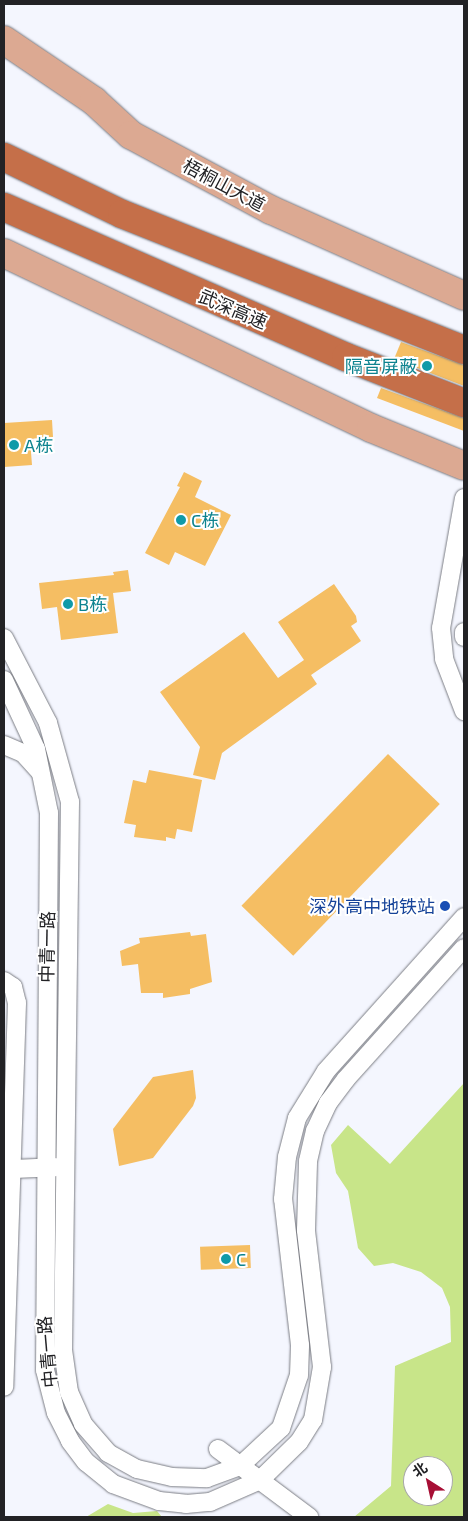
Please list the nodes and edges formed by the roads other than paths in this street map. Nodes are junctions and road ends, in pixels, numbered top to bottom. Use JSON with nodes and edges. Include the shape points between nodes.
{"nodes":[{"id":1,"x":4,"y":40,"type":"edge"},
{"id":2,"x":4,"y":157,"type":"edge"},
{"id":3,"x":4,"y":208,"type":"edge"},
{"id":4,"x":4,"y":253,"type":"edge"},
{"id":5,"x":464,"y":296,"type":"edge"},
{"id":6,"x":464,"y":350,"type":"edge"},
{"id":7,"x":464,"y":403,"type":"edge"},
{"id":8,"x":464,"y":466,"type":"edge"},
{"id":9,"x":464,"y":498,"type":"edge"},
{"id":10,"x":464,"y":632,"type":"edge"},
{"id":11,"x":464,"y":637,"type":"edge"},
{"id":12,"x":4,"y":638,"type":"edge"},
{"id":13,"x":9,"y":656,"type":"edge"},
{"id":14,"x":4,"y":681,"type":"edge"},
{"id":15,"x":464,"y":711,"type":"edge"},
{"id":16,"x":4,"y":745,"type":"edge"},
{"id":17,"x":47,"y":791,"type":"junction"},
{"id":18,"x":464,"y":917,"type":"edge"},
{"id":19,"x":464,"y":948,"type":"edge"},
{"id":20,"x":4,"y":981,"type":"edge"},
{"id":21,"x":10,"y":1003,"type":"edge"},
{"id":22,"x":45,"y":1166,"type":"junction"},
{"id":23,"x":64,"y":1166,"type":"junction"},
{"id":24,"x":12,"y":1169,"type":"junction"},
{"id":25,"x":4,"y":1387,"type":"edge"},
{"id":26,"x":218,"y":1449,"type":"dead end"},
{"id":27,"x":240,"y":1466,"type":"junction"},
{"id":28,"x":260,"y":1480,"type":"junction"},
{"id":29,"x":309,"y":1517,"type":"edge"}],
"edges":[{"from":1,"to":5,"type":"main road","name":"梧桐山大道","via":[[94,101],[131,135],[271,210]]},
{"from":2,"to":6,"type":"highway","via":[[122,214]]},
{"from":3,"to":7,"type":"highway","name":"武深高速","via":[[337,353]]},
{"from":4,"to":8,"type":"main road","via":[[371,428]]},
{"from":9,"to":15,"type":"street","via":[[441,628],[444,658]]},
{"from":10,"to":11,"type":"street"},
{"from":12,"to":13,"type":"street","name":"中青一路"},
{"from":13,"to":14,"type":"street"},
{"from":13,"to":23,"type":"street","name":"中青一路","via":[[56,744],[70,802]]},
{"from":14,"to":17,"type":"street","name":"中青一路","via":[[36,749]]},
{"from":16,"to":17,"type":"street","via":[[30,759]]},
{"from":17,"to":22,"type":"street","name":"中青一路"},
{"from":18,"to":27,"type":"street","name":"中青一路","via":[[326,1071],[297,1118],[287,1157],[282,1199],[300,1345],[299,1375],[281,1428]]},
{"from":19,"to":28,"type":"street","name":"中青一路","via":[[346,1079],[328,1103],[315,1131],[308,1161],[306,1230],[322,1367],[319,1395],[313,1420],[299,1442]]},
{"from":20,"to":21,"type":"street","via":[[13,987]]},
{"from":21,"to":24,"type":"street"},
{"from":22,"to":23,"type":"street"},
{"from":22,"to":24,"type":"street"},
{"from":22,"to":28,"type":"street","name":"中青一路","via":[[44,1352],[52,1400],[70,1441],[109,1481],[159,1501],[210,1502]]},
{"from":23,"to":27,"type":"street","name":"中青一路","via":[[63,1350],[69,1392],[83,1424],[108,1452],[137,1469],[172,1477],[207,1478]]},
{"from":24,"to":25,"type":"street"},
{"from":26,"to":27,"type":"street"},
{"from":27,"to":28,"type":"street"},
{"from":28,"to":29,"type":"street"}]}
